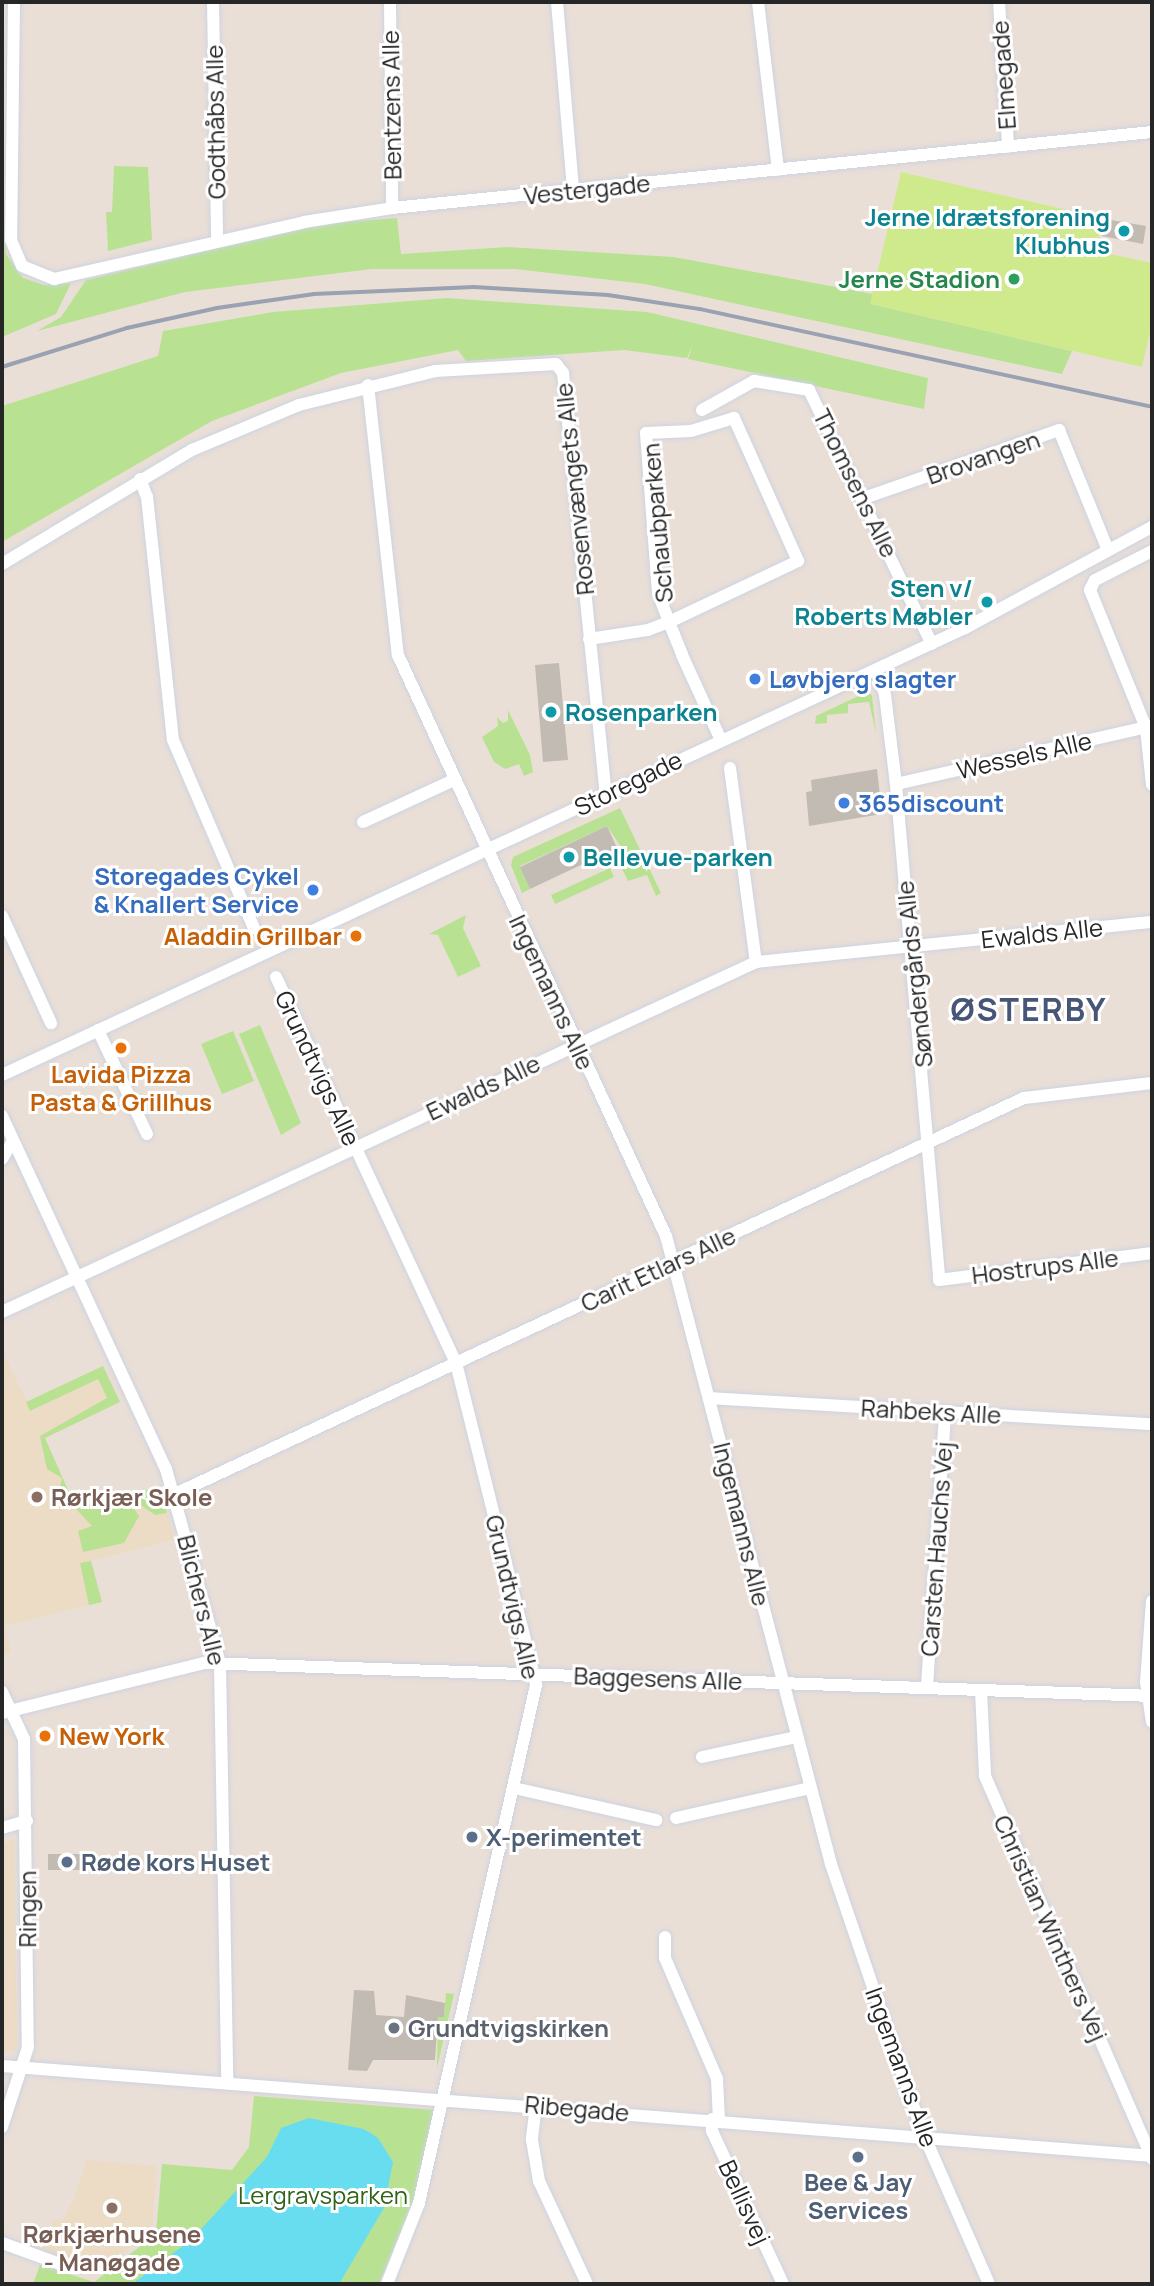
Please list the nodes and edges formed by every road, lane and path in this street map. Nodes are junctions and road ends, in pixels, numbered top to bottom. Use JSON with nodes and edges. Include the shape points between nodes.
{"nodes":[{"id":1,"x":14,"y":2,"type":"edge"},
{"id":2,"x":213,"y":2,"type":"edge"},
{"id":3,"x":390,"y":2,"type":"edge"},
{"id":4,"x":557,"y":2,"type":"edge"},
{"id":5,"x":758,"y":2,"type":"edge"},
{"id":6,"x":999,"y":2,"type":"edge"},
{"id":7,"x":8,"y":21,"type":"edge"},
{"id":8,"x":1152,"y":132,"type":"edge"},
{"id":9,"x":1008,"y":147,"type":"junction"},
{"id":10,"x":778,"y":170,"type":"junction"},
{"id":11,"x":573,"y":190,"type":"junction"},
{"id":12,"x":393,"y":208,"type":"junction"},
{"id":13,"x":217,"y":241,"type":"junction"},
{"id":14,"x":368,"y":385,"type":"junction"},
{"id":15,"x":702,"y":410,"type":"dead end"},
{"id":16,"x":140,"y":479,"type":"junction"},
{"id":17,"x":864,"y":498,"type":"junction"},
{"id":18,"x":1152,"y":527,"type":"edge"},
{"id":19,"x":1108,"y":550,"type":"junction"},
{"id":20,"x":1152,"y":551,"type":"edge"},
{"id":21,"x":2,"y":564,"type":"edge"},
{"id":22,"x":669,"y":622,"type":"junction"},
{"id":23,"x":589,"y":639,"type":"junction"},
{"id":24,"x":932,"y":644,"type":"junction"},
{"id":25,"x":876,"y":670,"type":"junction"},
{"id":26,"x":1149,"y":727,"type":"edge"},
{"id":27,"x":720,"y":738,"type":"junction"},
{"id":28,"x":730,"y":768,"type":"dead end"},
{"id":29,"x":454,"y":780,"type":"junction"},
{"id":30,"x":896,"y":784,"type":"junction"},
{"id":31,"x":1152,"y":785,"type":"edge"},
{"id":32,"x":606,"y":794,"type":"junction"},
{"id":33,"x":363,"y":821,"type":"dead end"},
{"id":34,"x":486,"y":849,"type":"junction"},
{"id":35,"x":2,"y":916,"type":"edge"},
{"id":36,"x":1152,"y":922,"type":"edge"},
{"id":37,"x":254,"y":928,"type":"dead end"},
{"id":38,"x":910,"y":946,"type":"junction"},
{"id":39,"x":756,"y":962,"type":"junction"},
{"id":40,"x":276,"y":977,"type":"dead end"},
{"id":41,"x":51,"y":1023,"type":"dead end"},
{"id":42,"x":98,"y":1030,"type":"junction"},
{"id":43,"x":575,"y":1043,"type":"junction"},
{"id":44,"x":2,"y":1075,"type":"edge"},
{"id":45,"x":1152,"y":1083,"type":"edge"},
{"id":46,"x":2,"y":1116,"type":"edge"},
{"id":47,"x":147,"y":1135,"type":"dead end"},
{"id":48,"x":931,"y":1140,"type":"junction"},
{"id":49,"x":13,"y":1141,"type":"junction"},
{"id":50,"x":355,"y":1147,"type":"junction"},
{"id":51,"x":2,"y":1158,"type":"edge"},
{"id":52,"x":1152,"y":1253,"type":"edge"},
{"id":53,"x":675,"y":1262,"type":"junction"},
{"id":54,"x":77,"y":1276,"type":"junction"},
{"id":55,"x":939,"y":1280,"type":"joint"},
{"id":56,"x":2,"y":1312,"type":"edge"},
{"id":57,"x":456,"y":1363,"type":"junction"},
{"id":58,"x":710,"y":1398,"type":"junction"},
{"id":59,"x":945,"y":1412,"type":"junction"},
{"id":60,"x":1152,"y":1424,"type":"edge"},
{"id":61,"x":176,"y":1494,"type":"junction"},
{"id":62,"x":1152,"y":1601,"type":"edge"},
{"id":63,"x":220,"y":1664,"type":"junction"},
{"id":64,"x":532,"y":1673,"type":"junction"},
{"id":65,"x":783,"y":1683,"type":"junction"},
{"id":66,"x":927,"y":1686,"type":"junction"},
{"id":67,"x":981,"y":1690,"type":"junction"},
{"id":68,"x":2,"y":1692,"type":"edge"},
{"id":69,"x":1149,"y":1695,"type":"edge"},
{"id":70,"x":8,"y":1711,"type":"edge"},
{"id":71,"x":1152,"y":1722,"type":"edge"},
{"id":72,"x":796,"y":1737,"type":"junction"},
{"id":73,"x":702,"y":1757,"type":"dead end"},
{"id":74,"x":514,"y":1788,"type":"junction"},
{"id":75,"x":810,"y":1788,"type":"junction"},
{"id":76,"x":676,"y":1818,"type":"dead end"},
{"id":77,"x":656,"y":1820,"type":"dead end"},
{"id":78,"x":27,"y":1821,"type":"junction"},
{"id":79,"x":2,"y":1828,"type":"edge"},
{"id":80,"x":665,"y":1937,"type":"dead end"},
{"id":81,"x":25,"y":2065,"type":"junction"},
{"id":82,"x":2,"y":2066,"type":"edge"},
{"id":83,"x":227,"y":2081,"type":"junction"},
{"id":84,"x":444,"y":2098,"type":"junction"},
{"id":85,"x":536,"y":2105,"type":"junction"},
{"id":86,"x":715,"y":2119,"type":"junction"},
{"id":87,"x":2,"y":2127,"type":"edge"},
{"id":88,"x":925,"y":2137,"type":"junction"},
{"id":89,"x":1152,"y":2157,"type":"edge"},
{"id":90,"x":2,"y":2243,"type":"edge"},
{"id":91,"x":60,"y":2264,"type":"dead end"},
{"id":92,"x":387,"y":2284,"type":"edge"},
{"id":93,"x":587,"y":2284,"type":"edge"},
{"id":94,"x":783,"y":2284,"type":"edge"},
{"id":95,"x":989,"y":2284,"type":"edge"}],
"edges":[{"from":1,"to":7,"type":"street"},
{"from":2,"to":13,"type":"street","name":"Godthåbs Alle"},
{"from":3,"to":12,"type":"street","name":"Bentzens Alle"},
{"from":4,"to":11,"type":"street"},
{"from":5,"to":10,"type":"street"},
{"from":6,"to":9,"type":"street","name":"Elmegade"},
{"from":7,"to":13,"type":"street","name":"Vestergade","via":[[11,240],[29,272],[54,279]]},
{"from":8,"to":9,"type":"street","name":"Vestergade"},
{"from":9,"to":10,"type":"street","name":"Vestergade"},
{"from":10,"to":11,"type":"street","name":"Vestergade"},
{"from":11,"to":12,"type":"street","name":"Vestergade"},
{"from":12,"to":13,"type":"street","name":"Vestergade"},
{"from":14,"to":16,"type":"street","name":"Rosenvængets Alle","via":[[249,424]]},
{"from":14,"to":23,"type":"street","name":"Rosenvængets Alle","via":[[459,368],[548,362],[562,369]]},
{"from":14,"to":29,"type":"street","name":"Ingemanns Alle","via":[[398,655]]},
{"from":15,"to":17,"type":"street","name":"Thomsens Alle","via":[[754,381],[809,390]]},
{"from":16,"to":21,"type":"street","name":"Rosenvængets Alle"},
{"from":16,"to":37,"type":"street","via":[[147,497],[173,740]]},
{"from":17,"to":19,"type":"street","name":"Brovangen","via":[[1059,430]]},
{"from":17,"to":24,"type":"street","name":"Thomsens Alle"},
{"from":18,"to":19,"type":"street","name":"Storegade"},
{"from":19,"to":24,"type":"street","name":"Storegade"},
{"from":20,"to":26,"type":"street","via":[[1091,584]]},
{"from":22,"to":22,"type":"street","name":"Schaubparken","via":[[798,561],[734,418],[691,431],[646,433],[658,593]]},
{"from":22,"to":23,"type":"street","name":"Schaubparken"},
{"from":22,"to":27,"type":"street","name":"Schaubparken"},
{"from":23,"to":32,"type":"street","name":"Rosenvængets Alle"},
{"from":24,"to":25,"type":"street","name":"Storegade"},
{"from":25,"to":27,"type":"street","name":"Storegade"},
{"from":25,"to":30,"type":"street","name":"Søndergårds Alle","via":[[885,695]]},
{"from":26,"to":30,"type":"street","name":"Wessels Alle"},
{"from":26,"to":31,"type":"street"},
{"from":27,"to":32,"type":"street","name":"Storegade"},
{"from":28,"to":39,"type":"street"},
{"from":29,"to":33,"type":"street"},
{"from":29,"to":34,"type":"street","name":"Ingemanns Alle"},
{"from":30,"to":38,"type":"street","name":"Søndergårds Alle"},
{"from":32,"to":34,"type":"street","name":"Storegade"},
{"from":34,"to":42,"type":"street","name":"Storegade"},
{"from":34,"to":43,"type":"street","name":"Ingemanns Alle"},
{"from":35,"to":41,"type":"street"},
{"from":36,"to":38,"type":"street","name":"Ewalds Alle"},
{"from":38,"to":39,"type":"street","name":"Ewalds Alle"},
{"from":38,"to":48,"type":"street","name":"Søndergårds Alle"},
{"from":39,"to":43,"type":"street","name":"Ewalds Alle"},
{"from":40,"to":50,"type":"street","name":"Grundtvigs Alle"},
{"from":42,"to":44,"type":"street","name":"Storegade"},
{"from":42,"to":47,"type":"street"},
{"from":43,"to":50,"type":"street","name":"Ewalds Alle"},
{"from":43,"to":53,"type":"street","name":"Ingemanns Alle"},
{"from":45,"to":48,"type":"street","name":"Carit Etlars Alle","via":[[1024,1098]]},
{"from":46,"to":49,"type":"street","name":"Blichers Alle"},
{"from":48,"to":53,"type":"street","name":"Carit Etlars Alle"},
{"from":48,"to":55,"type":"street","name":"Søndergårds Alle"},
{"from":49,"to":51,"type":"street"},
{"from":49,"to":54,"type":"street","name":"Blichers Alle"},
{"from":50,"to":54,"type":"street","name":"Ewalds Alle"},
{"from":50,"to":57,"type":"street","name":"Grundtvigs Alle"},
{"from":52,"to":55,"type":"street","name":"Hostrups Alle"},
{"from":53,"to":57,"type":"street","name":"Carit Etlars Alle"},
{"from":53,"to":58,"type":"street","name":"Ingemanns Alle"},
{"from":54,"to":56,"type":"street","name":"Ewalds Alle"},
{"from":54,"to":61,"type":"street","name":"Blichers Alle"},
{"from":57,"to":61,"type":"street","name":"Carit Etlars Alle"},
{"from":57,"to":64,"type":"street","name":"Grundtvigs Alle"},
{"from":58,"to":59,"type":"street","name":"Rahbeks Alle"},
{"from":58,"to":65,"type":"street","name":"Ingemanns Alle"},
{"from":59,"to":60,"type":"street","name":"Rahbeks Alle"},
{"from":59,"to":66,"type":"street","name":"Carsten Hauchs Vej"},
{"from":61,"to":63,"type":"street","name":"Blichers Alle"},
{"from":62,"to":69,"type":"street"},
{"from":63,"to":64,"type":"street","name":"Baggesens Alle"},
{"from":63,"to":70,"type":"street","name":"Baggesens Alle"},
{"from":63,"to":83,"type":"street","name":"Blichers Alle"},
{"from":64,"to":65,"type":"street","name":"Baggesens Alle"},
{"from":64,"to":74,"type":"street","name":"Grundtvigs Alle","via":[[536,1685]]},
{"from":65,"to":66,"type":"street","name":"Baggesens Alle"},
{"from":65,"to":72,"type":"street","name":"Ingemanns Alle"},
{"from":66,"to":67,"type":"street","name":"Baggesens Alle"},
{"from":67,"to":69,"type":"street","name":"Baggesens Alle"},
{"from":67,"to":89,"type":"street","name":"Christian Winthers Vej","via":[[985,1776]]},
{"from":68,"to":70,"type":"street","name":"Ringen"},
{"from":69,"to":71,"type":"street"},
{"from":70,"to":78,"type":"street","name":"Ringen","via":[[24,1739]]},
{"from":72,"to":73,"type":"street"},
{"from":72,"to":75,"type":"street","name":"Ingemanns Alle"},
{"from":74,"to":77,"type":"street"},
{"from":74,"to":84,"type":"street","name":"Grundtvigs Alle"},
{"from":75,"to":76,"type":"street"},
{"from":75,"to":88,"type":"street","name":"Ingemanns Alle"},
{"from":78,"to":79,"type":"street"},
{"from":78,"to":81,"type":"street","name":"Ringen"},
{"from":80,"to":86,"type":"street","name":"Bellisvej","via":[[665,1958],[717,2079]]},
{"from":81,"to":82,"type":"street","name":"Ribegade"},
{"from":81,"to":83,"type":"street","name":"Ribegade"},
{"from":81,"to":87,"type":"street","name":"Ringen"},
{"from":83,"to":84,"type":"street","name":"Ribegade"},
{"from":84,"to":85,"type":"street","name":"Ribegade"},
{"from":84,"to":92,"type":"street","name":"Grundtvigs Alle","via":[[419,2203]]},
{"from":85,"to":86,"type":"street","name":"Ribegade"},
{"from":85,"to":93,"type":"street","via":[[532,2140],[538,2181]]},
{"from":86,"to":88,"type":"street","name":"Ribegade"},
{"from":86,"to":94,"type":"street","name":"Bellisvej","via":[[712,2131]]},
{"from":88,"to":89,"type":"street","name":"Ribegade"},
{"from":88,"to":95,"type":"street","name":"Ingemanns Alle"},
{"from":90,"to":91,"type":"street"}]}
